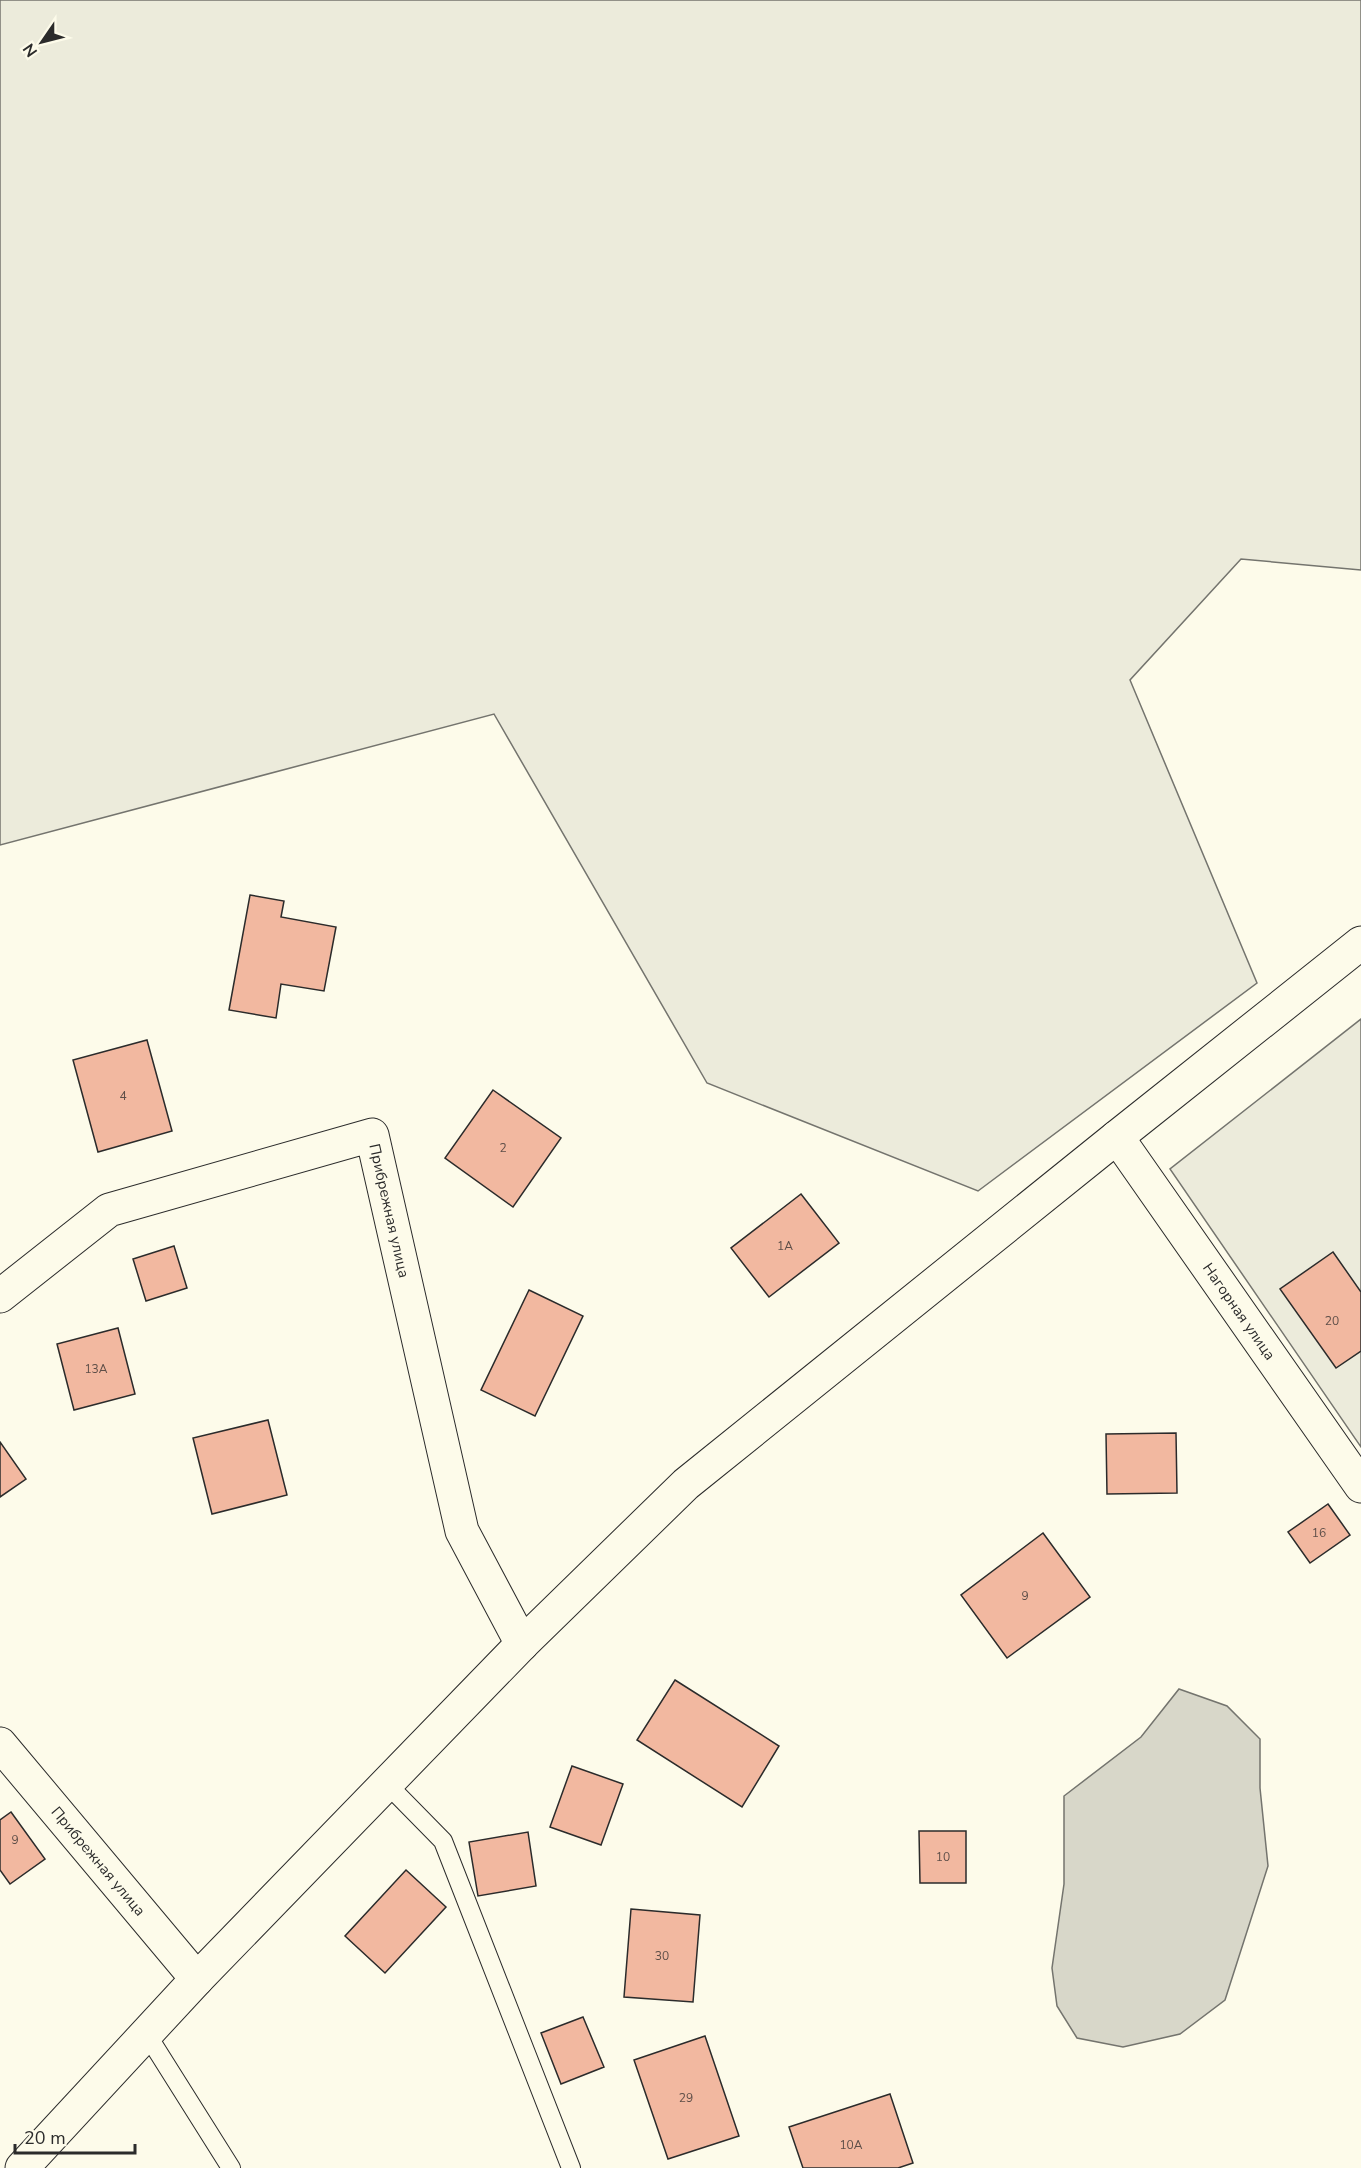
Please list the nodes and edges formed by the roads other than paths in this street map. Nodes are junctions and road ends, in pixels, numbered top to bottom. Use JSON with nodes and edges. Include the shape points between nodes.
{"nodes":[{"id":1,"x":1361,"y":943,"type":"edge"},
{"id":2,"x":1117,"y":1137,"type":"junction"},
{"id":3,"x":0,"y":1296,"type":"edge"},
{"id":4,"x":1361,"y":1486,"type":"edge"},
{"id":5,"x":522,"y":1644,"type":"junction"},
{"id":6,"x":0,"y":1744,"type":"edge"},
{"id":7,"x":387,"y":1784,"type":"junction"},
{"id":8,"x":197,"y":1979,"type":"junction"},
{"id":9,"x":146,"y":2034,"type":"junction"},
{"id":10,"x":22,"y":2168,"type":"edge"},
{"id":11,"x":231,"y":2168,"type":"edge"},
{"id":12,"x":571,"y":2168,"type":"edge"}],
"edges":[{"from":1,"to":2,"type":"main road"},
{"from":2,"to":4,"type":"main road","name":"Нагорная улица"},
{"from":2,"to":5,"type":"main road","via":[[686,1484]]},
{"from":3,"to":5,"type":"main road","name":"Прибрежная улица","via":[[109,1210],[372,1136],[462,1531]]},
{"from":5,"to":7,"type":"main road"},
{"from":6,"to":8,"type":"main road","name":"Прибрежная улица"},
{"from":7,"to":8,"type":"main road"},
{"from":7,"to":12,"type":"lane","via":[[443,1841]]},
{"from":8,"to":9,"type":"main road"},
{"from":9,"to":10,"type":"main road"},
{"from":9,"to":11,"type":"lane"}]}
